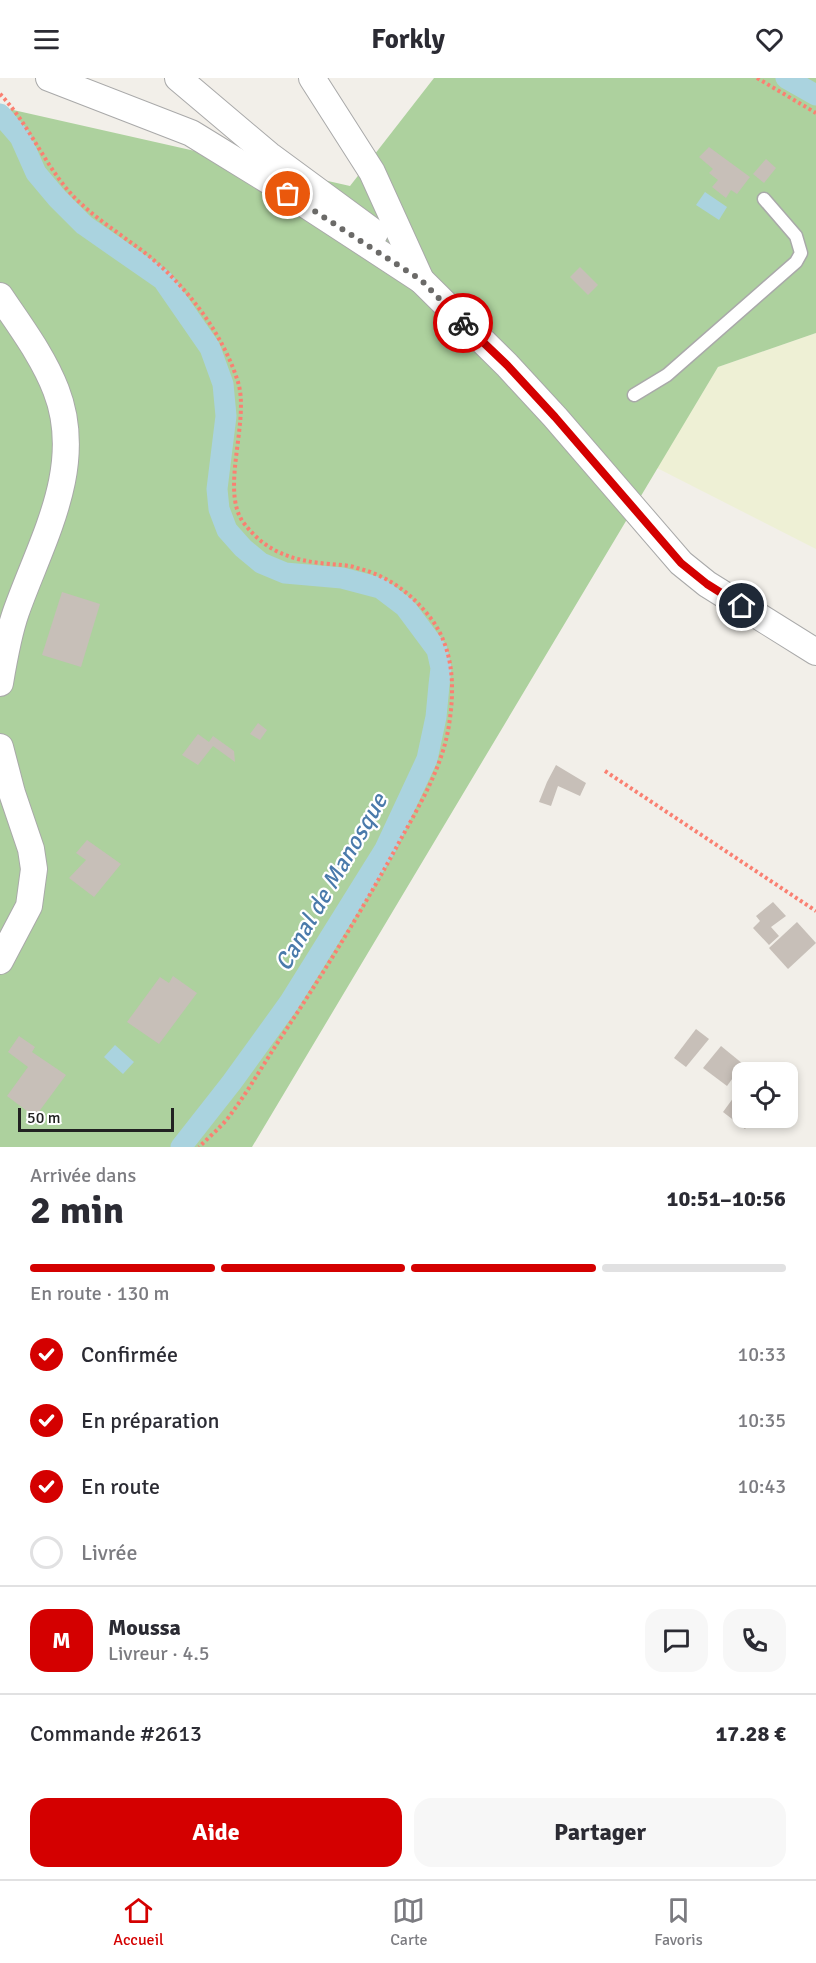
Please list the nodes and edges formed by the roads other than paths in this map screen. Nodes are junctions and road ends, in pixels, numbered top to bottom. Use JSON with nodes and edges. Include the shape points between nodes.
{"nodes":[{"id":1,"x":49,"y":78,"type":"edge"},
{"id":2,"x":178,"y":78,"type":"edge"},
{"id":3,"x":312,"y":78,"type":"edge"},
{"id":4,"x":764,"y":199,"type":"dead end"},
{"id":5,"x":421,"y":280,"type":"junction"},
{"id":6,"x":0,"y":296,"type":"edge"},
{"id":7,"x":634,"y":395,"type":"dead end"},
{"id":8,"x":816,"y":652,"type":"edge"},
{"id":9,"x":0,"y":683,"type":"edge"},
{"id":10,"x":0,"y":747,"type":"edge"},
{"id":11,"x":0,"y":961,"type":"edge"}],
"edges":[{"from":1,"to":5,"type":"street","via":[[191,134]]},
{"from":2,"to":5,"type":"street","via":[[269,155],[381,238]]},
{"from":3,"to":5,"type":"street","via":[[372,172]]},
{"from":4,"to":7,"type":"lane","via":[[796,236],[801,253],[796,262],[667,375]]},
{"from":5,"to":8,"type":"street","via":[[555,417],[681,563],[707,584]]},
{"from":6,"to":9,"type":"street","via":[[56,390],[63,416],[65,462],[54,517],[7,640]]},
{"from":10,"to":11,"type":"street","via":[[34,869],[29,906]]}]}
